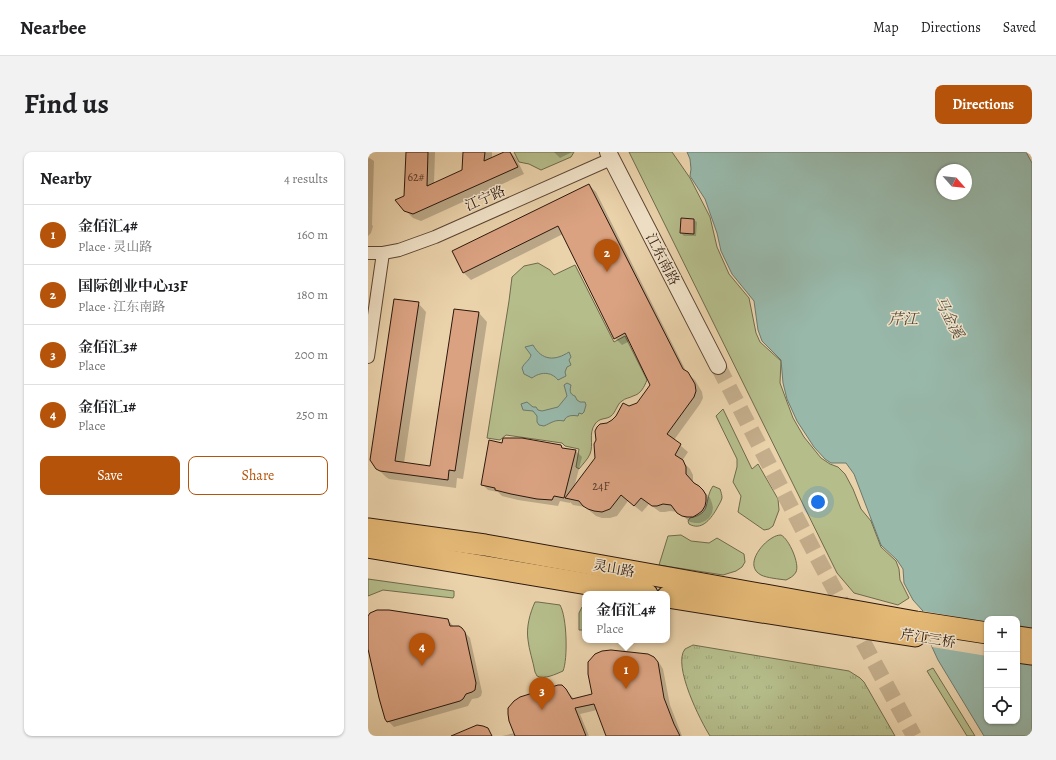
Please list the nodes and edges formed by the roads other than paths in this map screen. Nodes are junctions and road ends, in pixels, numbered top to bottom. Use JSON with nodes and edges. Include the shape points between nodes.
{"nodes":[{"id":1,"x":609,"y":155,"type":"edge"},
{"id":2,"x":368,"y":253,"type":"edge"},
{"id":3,"x":383,"y":253,"type":"junction"},
{"id":4,"x":368,"y":357,"type":"edge"},
{"id":5,"x":718,"y":366,"type":"tunnel mouth"},
{"id":6,"x":368,"y":529,"type":"edge"},
{"id":7,"x":368,"y":547,"type":"edge"},
{"id":8,"x":629,"y":591,"type":"edge"},
{"id":9,"x":670,"y":597,"type":"edge"},
{"id":10,"x":864,"y":620,"type":"junction"},
{"id":11,"x":984,"y":633,"type":"edge"},
{"id":12,"x":1020,"y":637,"type":"edge"},
{"id":13,"x":1032,"y":639,"type":"edge"},
{"id":14,"x":984,"y":646,"type":"edge"},
{"id":15,"x":1020,"y":652,"type":"edge"},
{"id":16,"x":1032,"y":654,"type":"edge"}],
"edges":[{"from":1,"to":3,"type":"street","name":"江宁路","via":[[435,237]]},
{"from":1,"to":5,"type":"street","name":"江东南路"},
{"from":2,"to":3,"type":"street","name":"江宁路"},
{"from":3,"to":4,"type":"street"},
{"from":6,"to":10,"type":"highway","name":"灵山路","via":[[484,545]]},
{"from":7,"to":8,"type":"highway","name":"灵山路"},
{"from":9,"to":10,"type":"highway"},
{"from":10,"to":11,"type":"highway","via":[[916,622]]},
{"from":10,"to":14,"type":"highway","name":"芹江三桥"},
{"from":12,"to":13,"type":"highway"},
{"from":15,"to":16,"type":"highway"}]}
